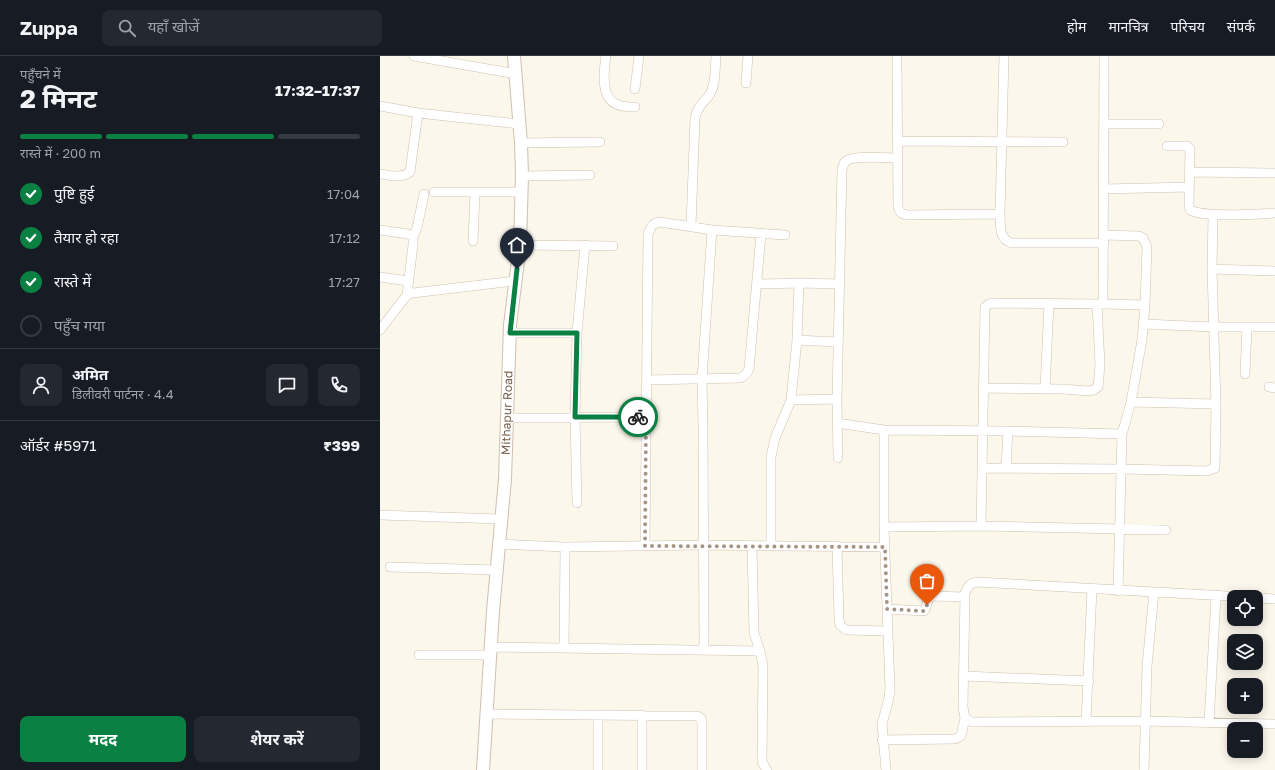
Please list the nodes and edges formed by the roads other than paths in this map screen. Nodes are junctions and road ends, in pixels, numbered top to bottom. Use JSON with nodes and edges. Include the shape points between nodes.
{"nodes":[{"id":1,"x":414,"y":56,"type":"edge"},
{"id":2,"x":514,"y":56,"type":"edge"},
{"id":3,"x":606,"y":56,"type":"edge"},
{"id":4,"x":639,"y":56,"type":"edge"},
{"id":5,"x":716,"y":56,"type":"edge"},
{"id":6,"x":748,"y":56,"type":"edge"},
{"id":7,"x":897,"y":56,"type":"edge"},
{"id":8,"x":1004,"y":56,"type":"edge"},
{"id":9,"x":1104,"y":56,"type":"edge"},
{"id":10,"x":516,"y":74,"type":"junction"},
{"id":11,"x":746,"y":82,"type":"dead end"},
{"id":12,"x":635,"y":89,"type":"dead end"},
{"id":13,"x":380,"y":106,"type":"edge"},
{"id":14,"x":634,"y":108,"type":"dead end"},
{"id":15,"x":418,"y":113,"type":"junction"},
{"id":16,"x":519,"y":124,"type":"junction"},
{"id":17,"x":1104,"y":124,"type":"junction"},
{"id":18,"x":1159,"y":124,"type":"dead end"},
{"id":19,"x":898,"y":141,"type":"junction"},
{"id":20,"x":600,"y":142,"type":"dead end"},
{"id":21,"x":1002,"y":142,"type":"junction"},
{"id":22,"x":1063,"y":142,"type":"dead end"},
{"id":23,"x":521,"y":144,"type":"junction"},
{"id":24,"x":1167,"y":146,"type":"dead end"},
{"id":25,"x":898,"y":158,"type":"junction"},
{"id":26,"x":1190,"y":172,"type":"junction"},
{"id":27,"x":1275,"y":173,"type":"edge"},
{"id":28,"x":380,"y":174,"type":"edge"},
{"id":29,"x":590,"y":175,"type":"dead end"},
{"id":30,"x":522,"y":176,"type":"junction"},
{"id":31,"x":1189,"y":187,"type":"junction"},
{"id":32,"x":1104,"y":189,"type":"junction"},
{"id":33,"x":434,"y":192,"type":"dead end"},
{"id":34,"x":475,"y":192,"type":"junction"},
{"id":35,"x":522,"y":192,"type":"junction"},
{"id":36,"x":424,"y":194,"type":"dead end"},
{"id":37,"x":1275,"y":213,"type":"edge"},
{"id":38,"x":1000,"y":214,"type":"junction"},
{"id":39,"x":1213,"y":214,"type":"junction"},
{"id":40,"x":691,"y":226,"type":"junction"},
{"id":41,"x":380,"y":230,"type":"edge"},
{"id":42,"x":712,"y":230,"type":"junction"},
{"id":43,"x":761,"y":234,"type":"junction"},
{"id":44,"x":786,"y":235,"type":"dead end"},
{"id":45,"x":413,"y":237,"type":"junction"},
{"id":46,"x":1104,"y":239,"type":"junction"},
{"id":47,"x":473,"y":241,"type":"dead end"},
{"id":48,"x":520,"y":245,"type":"junction"},
{"id":49,"x":584,"y":245,"type":"junction"},
{"id":50,"x":613,"y":246,"type":"dead end"},
{"id":51,"x":1212,"y":269,"type":"junction"},
{"id":52,"x":1275,"y":271,"type":"edge"},
{"id":53,"x":380,"y":277,"type":"edge"},
{"id":54,"x":515,"y":281,"type":"junction"},
{"id":55,"x":408,"y":282,"type":"junction"},
{"id":56,"x":799,"y":283,"type":"junction"},
{"id":57,"x":757,"y":284,"type":"junction"},
{"id":58,"x":840,"y":284,"type":"junction"},
{"id":59,"x":407,"y":295,"type":"junction"},
{"id":60,"x":1049,"y":304,"type":"junction"},
{"id":61,"x":1100,"y":304,"type":"junction"},
{"id":62,"x":1145,"y":305,"type":"junction"},
{"id":63,"x":1144,"y":324,"type":"junction"},
{"id":64,"x":1214,"y":327,"type":"junction"},
{"id":65,"x":1247,"y":327,"type":"junction"},
{"id":66,"x":1275,"y":327,"type":"edge"},
{"id":67,"x":380,"y":330,"type":"edge"},
{"id":68,"x":510,"y":333,"type":"junction"},
{"id":69,"x":577,"y":333,"type":"junction"},
{"id":70,"x":797,"y":340,"type":"junction"},
{"id":71,"x":838,"y":342,"type":"junction"},
{"id":72,"x":1245,"y":374,"type":"dead end"},
{"id":73,"x":702,"y":378,"type":"junction"},
{"id":74,"x":647,"y":380,"type":"junction"},
{"id":75,"x":984,"y":388,"type":"junction"},
{"id":76,"x":1045,"y":389,"type":"junction"},
{"id":77,"x":837,"y":399,"type":"junction"},
{"id":78,"x":791,"y":400,"type":"junction"},
{"id":79,"x":1132,"y":402,"type":"junction"},
{"id":80,"x":1216,"y":404,"type":"junction"},
{"id":81,"x":575,"y":417,"type":"junction"},
{"id":82,"x":646,"y":417,"type":"junction"},
{"id":83,"x":508,"y":418,"type":"junction"},
{"id":84,"x":837,"y":423,"type":"junction"},
{"id":85,"x":884,"y":430,"type":"junction"},
{"id":86,"x":984,"y":431,"type":"junction"},
{"id":87,"x":1008,"y":431,"type":"junction"},
{"id":88,"x":1122,"y":434,"type":"junction"},
{"id":89,"x":838,"y":458,"type":"dead end"},
{"id":90,"x":983,"y":468,"type":"junction"},
{"id":91,"x":1006,"y":468,"type":"junction"},
{"id":92,"x":1122,"y":469,"type":"junction"},
{"id":93,"x":577,"y":503,"type":"dead end"},
{"id":94,"x":380,"y":516,"type":"edge"},
{"id":95,"x":501,"y":519,"type":"junction"},
{"id":96,"x":981,"y":526,"type":"junction"},
{"id":97,"x":884,"y":527,"type":"junction"},
{"id":98,"x":1120,"y":529,"type":"junction"},
{"id":99,"x":1166,"y":530,"type":"dead end"},
{"id":100,"x":499,"y":544,"type":"junction"},
{"id":101,"x":703,"y":545,"type":"junction"},
{"id":102,"x":645,"y":546,"type":"junction"},
{"id":103,"x":752,"y":546,"type":"junction"},
{"id":104,"x":771,"y":546,"type":"junction"},
{"id":105,"x":837,"y":546,"type":"junction"},
{"id":106,"x":565,"y":547,"type":"junction"},
{"id":107,"x":885,"y":547,"type":"junction"},
{"id":108,"x":390,"y":567,"type":"dead end"},
{"id":109,"x":497,"y":570,"type":"junction"},
{"id":110,"x":1092,"y":589,"type":"junction"},
{"id":111,"x":1118,"y":591,"type":"junction"},
{"id":112,"x":1154,"y":592,"type":"junction"},
{"id":113,"x":1216,"y":596,"type":"junction"},
{"id":114,"x":1227,"y":596,"type":"edge"},
{"id":115,"x":965,"y":597,"type":"junction"},
{"id":116,"x":1263,"y":598,"type":"edge"},
{"id":117,"x":1275,"y":598,"type":"edge"},
{"id":118,"x":887,"y":609,"type":"junction"},
{"id":119,"x":887,"y":631,"type":"junction"},
{"id":120,"x":564,"y":648,"type":"junction"},
{"id":121,"x":704,"y":650,"type":"junction"},
{"id":122,"x":490,"y":651,"type":"junction"},
{"id":123,"x":760,"y":651,"type":"junction"},
{"id":124,"x":419,"y":654,"type":"dead end"},
{"id":125,"x":964,"y":676,"type":"junction"},
{"id":126,"x":1089,"y":682,"type":"junction"},
{"id":127,"x":486,"y":714,"type":"junction"},
{"id":128,"x":598,"y":715,"type":"junction"},
{"id":129,"x":642,"y":715,"type":"junction"},
{"id":130,"x":965,"y":718,"type":"junction"},
{"id":131,"x":1086,"y":721,"type":"junction"},
{"id":132,"x":1146,"y":721,"type":"junction"},
{"id":133,"x":1208,"y":722,"type":"junction"},
{"id":134,"x":1275,"y":724,"type":"edge"},
{"id":135,"x":882,"y":740,"type":"junction"},
{"id":136,"x":483,"y":770,"type":"edge"},
{"id":137,"x":598,"y":770,"type":"edge"},
{"id":138,"x":642,"y":770,"type":"edge"},
{"id":139,"x":702,"y":770,"type":"edge"},
{"id":140,"x":767,"y":770,"type":"edge"},
{"id":141,"x":886,"y":770,"type":"edge"},
{"id":142,"x":1144,"y":770,"type":"edge"}],
"edges":[{"from":1,"to":10,"type":"street"},
{"from":2,"to":10,"type":"street","name":"Mithapur Road"},
{"from":3,"to":14,"type":"street","via":[[604,82],[609,97],[615,104]]},
{"from":4,"to":12,"type":"street"},
{"from":5,"to":40,"type":"street","via":[[710,94],[697,109],[695,118]]},
{"from":6,"to":11,"type":"street"},
{"from":7,"to":19,"type":"street"},
{"from":8,"to":21,"type":"street"},
{"from":9,"to":17,"type":"street"},
{"from":10,"to":16,"type":"street","name":"Mithapur Road"},
{"from":13,"to":15,"type":"street"},
{"from":15,"to":16,"type":"street"},
{"from":15,"to":28,"type":"street","via":[[410,172],[406,176]]},
{"from":16,"to":23,"type":"street","name":"Mithapur Road"},
{"from":17,"to":18,"type":"street"},
{"from":17,"to":32,"type":"street"},
{"from":19,"to":21,"type":"street"},
{"from":19,"to":25,"type":"street"},
{"from":20,"to":23,"type":"street"},
{"from":21,"to":22,"type":"street"},
{"from":21,"to":38,"type":"street"},
{"from":23,"to":30,"type":"street","name":"Mithapur Road"},
{"from":24,"to":26,"type":"street","via":[[1187,146],[1190,149]]},
{"from":25,"to":38,"type":"street","via":[[898,208],[901,213]]},
{"from":25,"to":58,"type":"street","via":[[852,159],[844,164]]},
{"from":26,"to":27,"type":"street"},
{"from":26,"to":31,"type":"street"},
{"from":29,"to":30,"type":"street"},
{"from":30,"to":35,"type":"street","name":"Mithapur Road"},
{"from":31,"to":32,"type":"street"},
{"from":31,"to":39,"type":"street","via":[[1190,210]]},
{"from":32,"to":46,"type":"street"},
{"from":33,"to":34,"type":"street"},
{"from":34,"to":35,"type":"street"},
{"from":34,"to":47,"type":"street"},
{"from":35,"to":48,"type":"street","name":"Mithapur Road"},
{"from":36,"to":45,"type":"street"},
{"from":37,"to":39,"type":"street"},
{"from":38,"to":46,"type":"street","via":[[1003,238],[1012,243]]},
{"from":39,"to":51,"type":"street"},
{"from":40,"to":42,"type":"street"},
{"from":40,"to":74,"type":"street","via":[[655,222],[648,234]]},
{"from":41,"to":45,"type":"street"},
{"from":42,"to":43,"type":"street"},
{"from":42,"to":73,"type":"street"},
{"from":43,"to":44,"type":"street"},
{"from":43,"to":57,"type":"street"},
{"from":45,"to":55,"type":"street"},
{"from":46,"to":61,"type":"street"},
{"from":46,"to":62,"type":"street","via":[[1139,236],[1145,240]]},
{"from":48,"to":49,"type":"street"},
{"from":48,"to":54,"type":"street","name":"Mithapur Road"},
{"from":49,"to":50,"type":"street"},
{"from":49,"to":69,"type":"street"},
{"from":51,"to":52,"type":"street"},
{"from":51,"to":64,"type":"street"},
{"from":53,"to":55,"type":"street"},
{"from":54,"to":59,"type":"street"},
{"from":54,"to":68,"type":"street","name":"Mithapur Road"},
{"from":55,"to":59,"type":"street"},
{"from":56,"to":57,"type":"street"},
{"from":56,"to":58,"type":"street"},
{"from":56,"to":70,"type":"street"},
{"from":57,"to":73,"type":"street","via":[[747,373],[740,378]]},
{"from":58,"to":71,"type":"street"},
{"from":59,"to":67,"type":"street"},
{"from":60,"to":61,"type":"street"},
{"from":60,"to":75,"type":"street","via":[[994,303],[985,308]]},
{"from":60,"to":76,"type":"street"},
{"from":61,"to":62,"type":"street"},
{"from":61,"to":76,"type":"street","via":[[1098,387],[1088,391]]},
{"from":62,"to":63,"type":"street"},
{"from":63,"to":64,"type":"street"},
{"from":63,"to":79,"type":"street"},
{"from":64,"to":65,"type":"street"},
{"from":64,"to":80,"type":"street"},
{"from":65,"to":66,"type":"street"},
{"from":65,"to":72,"type":"street"},
{"from":68,"to":69,"type":"street"},
{"from":68,"to":83,"type":"street","name":"Mithapur Road"},
{"from":69,"to":81,"type":"street"},
{"from":70,"to":71,"type":"street"},
{"from":70,"to":78,"type":"street"},
{"from":71,"to":77,"type":"street"},
{"from":73,"to":74,"type":"street"},
{"from":73,"to":101,"type":"street"},
{"from":74,"to":82,"type":"street"},
{"from":75,"to":76,"type":"street"},
{"from":75,"to":86,"type":"street"},
{"from":77,"to":78,"type":"street"},
{"from":77,"to":84,"type":"street"},
{"from":78,"to":104,"type":"street","via":[[774,438],[770,457]]},
{"from":79,"to":80,"type":"street"},
{"from":79,"to":88,"type":"street"},
{"from":80,"to":92,"type":"street","via":[[1215,468]]},
{"from":81,"to":82,"type":"street"},
{"from":81,"to":83,"type":"street"},
{"from":81,"to":93,"type":"street"},
{"from":82,"to":102,"type":"street"},
{"from":83,"to":95,"type":"street","name":"Mithapur Road"},
{"from":84,"to":85,"type":"street"},
{"from":84,"to":89,"type":"street"},
{"from":85,"to":86,"type":"street"},
{"from":85,"to":97,"type":"street"},
{"from":86,"to":87,"type":"street"},
{"from":86,"to":90,"type":"street"},
{"from":87,"to":88,"type":"street"},
{"from":87,"to":91,"type":"street"},
{"from":88,"to":92,"type":"street"},
{"from":90,"to":91,"type":"street"},
{"from":90,"to":96,"type":"street"},
{"from":91,"to":92,"type":"street"},
{"from":92,"to":98,"type":"street"},
{"from":94,"to":95,"type":"street"},
{"from":95,"to":100,"type":"street","name":"Mithapur Road"},
{"from":96,"to":97,"type":"street"},
{"from":96,"to":98,"type":"street"},
{"from":97,"to":107,"type":"street"},
{"from":98,"to":99,"type":"street"},
{"from":98,"to":111,"type":"street"},
{"from":100,"to":106,"type":"street"},
{"from":100,"to":109,"type":"street","name":"Mithapur Road"},
{"from":101,"to":102,"type":"street"},
{"from":101,"to":103,"type":"street"},
{"from":101,"to":121,"type":"street"},
{"from":102,"to":106,"type":"street"},
{"from":103,"to":104,"type":"street"},
{"from":103,"to":123,"type":"street","via":[[753,621],[755,639]]},
{"from":104,"to":105,"type":"street"},
{"from":105,"to":107,"type":"street"},
{"from":105,"to":119,"type":"street","via":[[840,625],[846,630]]},
{"from":106,"to":120,"type":"street"},
{"from":107,"to":118,"type":"street"},
{"from":108,"to":109,"type":"street"},
{"from":109,"to":122,"type":"street","name":"Mithapur Road"},
{"from":110,"to":111,"type":"street"},
{"from":110,"to":115,"type":"street","via":[[978,582],[968,586]]},
{"from":110,"to":126,"type":"street"},
{"from":111,"to":112,"type":"street"},
{"from":112,"to":113,"type":"street"},
{"from":112,"to":132,"type":"street","via":[[1147,666]]},
{"from":113,"to":114,"type":"street"},
{"from":113,"to":133,"type":"street"},
{"from":115,"to":118,"type":"street","via":[[931,596],[924,611]]},
{"from":115,"to":125,"type":"street"},
{"from":116,"to":117,"type":"street"},
{"from":118,"to":119,"type":"street"},
{"from":119,"to":135,"type":"street","via":[[889,693]]},
{"from":120,"to":121,"type":"street"},
{"from":120,"to":122,"type":"street"},
{"from":121,"to":123,"type":"street"},
{"from":122,"to":124,"type":"street"},
{"from":122,"to":127,"type":"street","name":"Mithapur Road"},
{"from":123,"to":140,"type":"street","via":[[763,666],[762,762]]},
{"from":125,"to":126,"type":"street"},
{"from":125,"to":130,"type":"street"},
{"from":126,"to":131,"type":"street"},
{"from":127,"to":128,"type":"street"},
{"from":127,"to":136,"type":"street","name":"Mithapur Road"},
{"from":128,"to":129,"type":"street"},
{"from":128,"to":137,"type":"street"},
{"from":129,"to":138,"type":"street"},
{"from":129,"to":139,"type":"street","via":[[691,715],[701,718]]},
{"from":130,"to":131,"type":"street","via":[[972,722]]},
{"from":130,"to":135,"type":"street","via":[[961,736],[955,739]]},
{"from":131,"to":132,"type":"street"},
{"from":132,"to":133,"type":"street"},
{"from":132,"to":142,"type":"street"},
{"from":133,"to":134,"type":"street"},
{"from":135,"to":141,"type":"street"}]}
